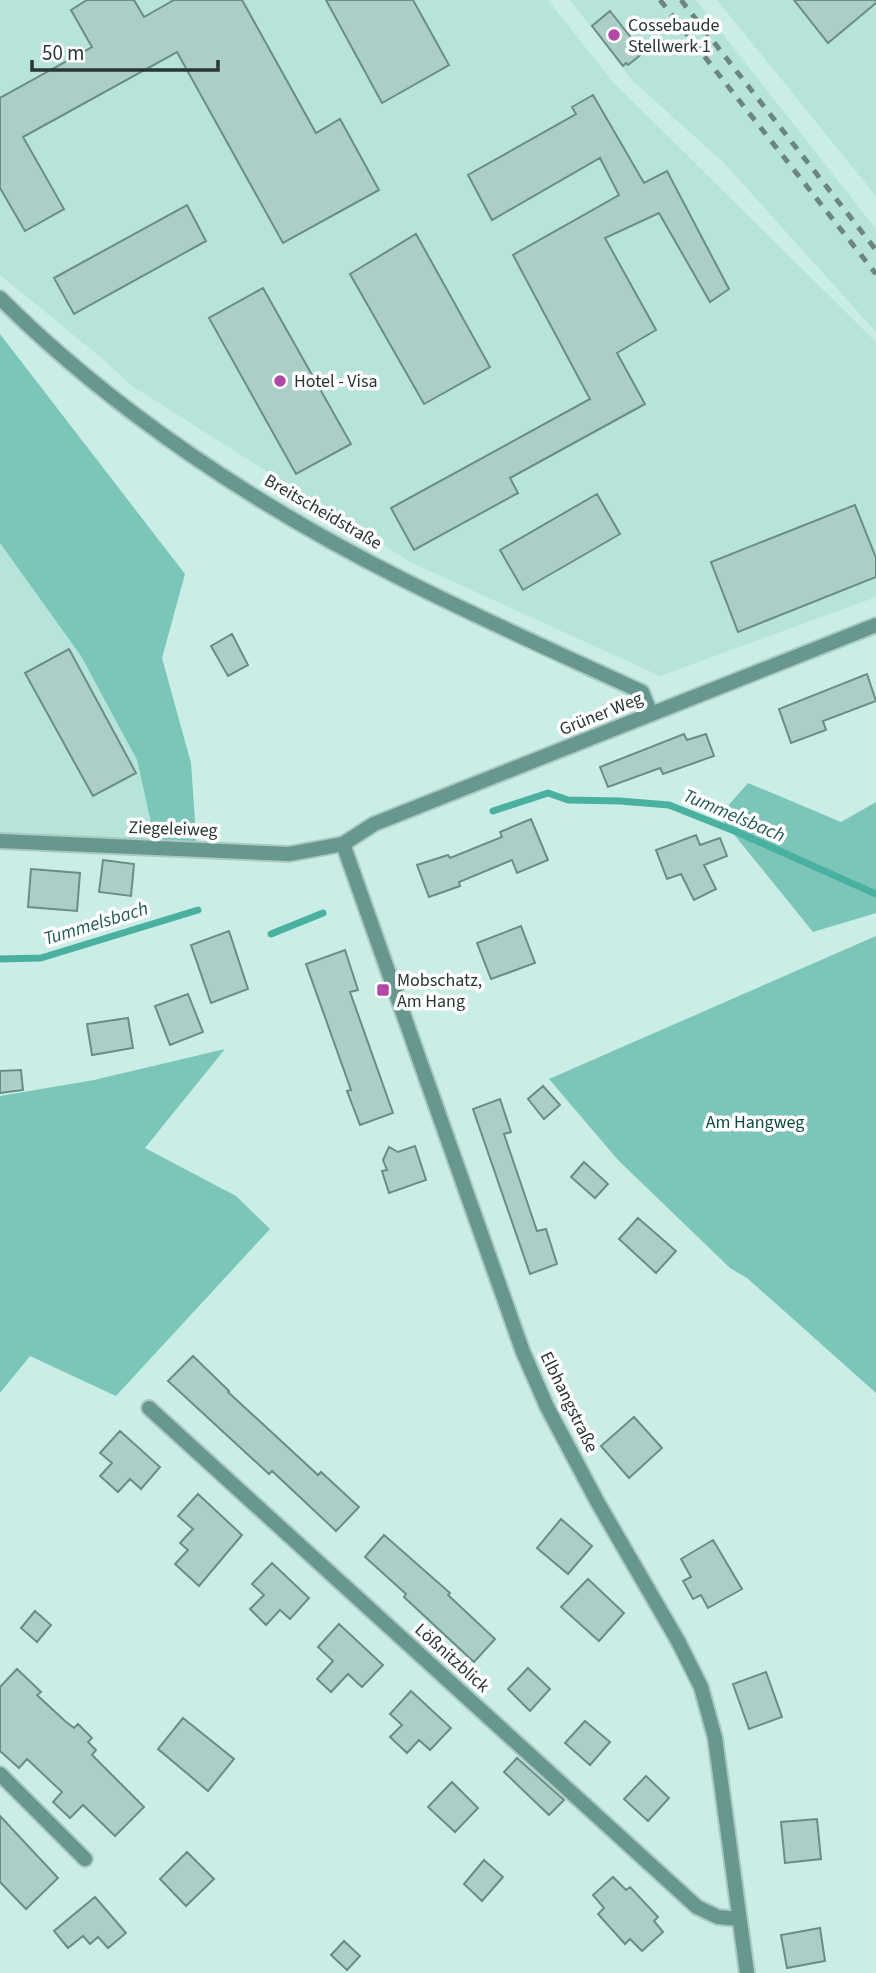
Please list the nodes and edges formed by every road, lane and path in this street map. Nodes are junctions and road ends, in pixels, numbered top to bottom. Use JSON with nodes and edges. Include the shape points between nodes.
{"nodes":[{"id":1,"x":0,"y":298,"type":"edge"},
{"id":2,"x":876,"y":625,"type":"edge"},
{"id":3,"x":651,"y":714,"type":"junction"},
{"id":4,"x":0,"y":841,"type":"edge"},
{"id":5,"x":343,"y":844,"type":"junction"},
{"id":6,"x":149,"y":1408,"type":"dead end"},
{"id":7,"x":0,"y":1774,"type":"edge"},
{"id":8,"x":85,"y":1859,"type":"dead end"},
{"id":9,"x":739,"y":1920,"type":"junction"},
{"id":10,"x":747,"y":1973,"type":"edge"}],
"edges":[{"from":1,"to":3,"type":"street","name":"Breitscheidstraße","via":[[130,409],[287,517],[402,579],[642,692]]},
{"from":2,"to":3,"type":"street","name":"Grüner Weg"},
{"from":3,"to":5,"type":"street","name":"Grüner Weg","via":[[374,824]]},
{"from":4,"to":5,"type":"street","name":"Ziegeleiweg","via":[[289,854]]},
{"from":5,"to":9,"type":"street","name":"Elbhangstraße","via":[[523,1352],[547,1407],[701,1687],[715,1738]]},
{"from":6,"to":9,"type":"street","name":"Lößnitzblick","via":[[697,1907]]},
{"from":7,"to":8,"type":"street"},
{"from":9,"to":10,"type":"street","name":"Elbhangstraße"}]}
